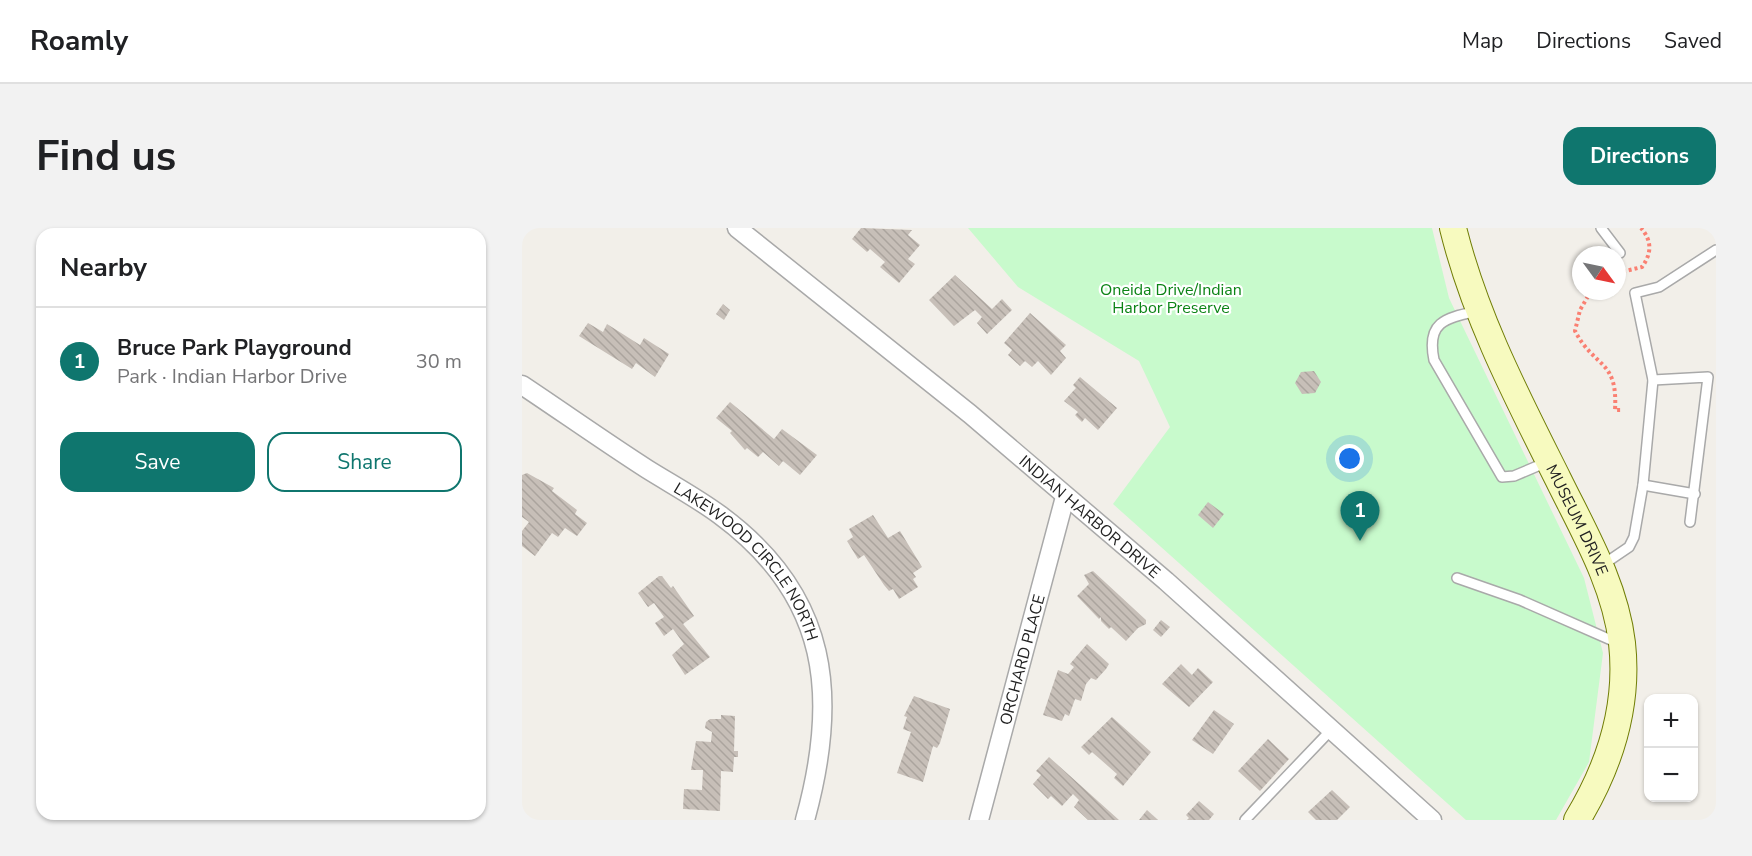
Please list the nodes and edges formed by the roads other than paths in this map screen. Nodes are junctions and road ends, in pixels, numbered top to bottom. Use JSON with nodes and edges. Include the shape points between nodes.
{"nodes":[{"id":1,"x":737,"y":228,"type":"edge"},
{"id":2,"x":1453,"y":228,"type":"edge"},
{"id":3,"x":1601,"y":228,"type":"edge"},
{"id":4,"x":1615,"y":246,"type":"edge"},
{"id":5,"x":1716,"y":250,"type":"edge"},
{"id":6,"x":1478,"y":311,"type":"junction"},
{"id":7,"x":1653,"y":380,"type":"junction"},
{"id":8,"x":522,"y":386,"type":"edge"},
{"id":9,"x":1549,"y":462,"type":"junction"},
{"id":10,"x":1643,"y":484,"type":"junction"},
{"id":11,"x":1695,"y":494,"type":"junction"},
{"id":12,"x":1065,"y":497,"type":"junction"},
{"id":13,"x":1690,"y":522,"type":"dead end"},
{"id":14,"x":1601,"y":566,"type":"junction"},
{"id":15,"x":1457,"y":578,"type":"dead end"},
{"id":16,"x":1622,"y":645,"type":"junction"},
{"id":17,"x":1331,"y":730,"type":"junction"},
{"id":18,"x":806,"y":820,"type":"edge"},
{"id":19,"x":979,"y":820,"type":"edge"},
{"id":20,"x":1245,"y":820,"type":"edge"},
{"id":21,"x":1432,"y":820,"type":"edge"},
{"id":22,"x":1577,"y":820,"type":"edge"}],
"edges":[{"from":1,"to":12,"type":"street","name":"INDIAN HARBOR DRIVE","via":[[970,414]]},
{"from":2,"to":6,"type":"main road","name":"MUSEUM DRIVE"},
{"from":3,"to":4,"type":"lane"},
{"from":5,"to":7,"type":"lane","via":[[1659,287],[1635,293]]},
{"from":6,"to":9,"type":"main road","name":"MUSEUM DRIVE"},
{"from":6,"to":9,"type":"lane","via":[[1450,317],[1436,327],[1431,343],[1434,360],[1502,477]]},
{"from":7,"to":10,"type":"lane"},
{"from":7,"to":11,"type":"lane","via":[[1707,378]]},
{"from":8,"to":18,"type":"street","name":"LAKEWOOD CIRCLE NORTH","via":[[722,516],[755,547],[793,594],[814,636],[824,697],[823,729]]},
{"from":9,"to":14,"type":"main road","name":"MUSEUM DRIVE"},
{"from":10,"to":11,"type":"lane"},
{"from":10,"to":14,"type":"lane","via":[[1629,547]]},
{"from":11,"to":13,"type":"lane"},
{"from":12,"to":17,"type":"street","name":"INDIAN HARBOR DRIVE","via":[[1166,581]]},
{"from":12,"to":19,"type":"street","name":"ORCHARD PLACE"},
{"from":14,"to":16,"type":"main road","name":"MUSEUM DRIVE"},
{"from":15,"to":16,"type":"lane","via":[[1520,600]]},
{"from":16,"to":22,"type":"main road","name":"MUSEUM DRIVE","via":[[1615,736],[1605,766]]},
{"from":17,"to":20,"type":"lane"},
{"from":17,"to":21,"type":"street","name":"INDIAN HARBOR DRIVE"}]}
